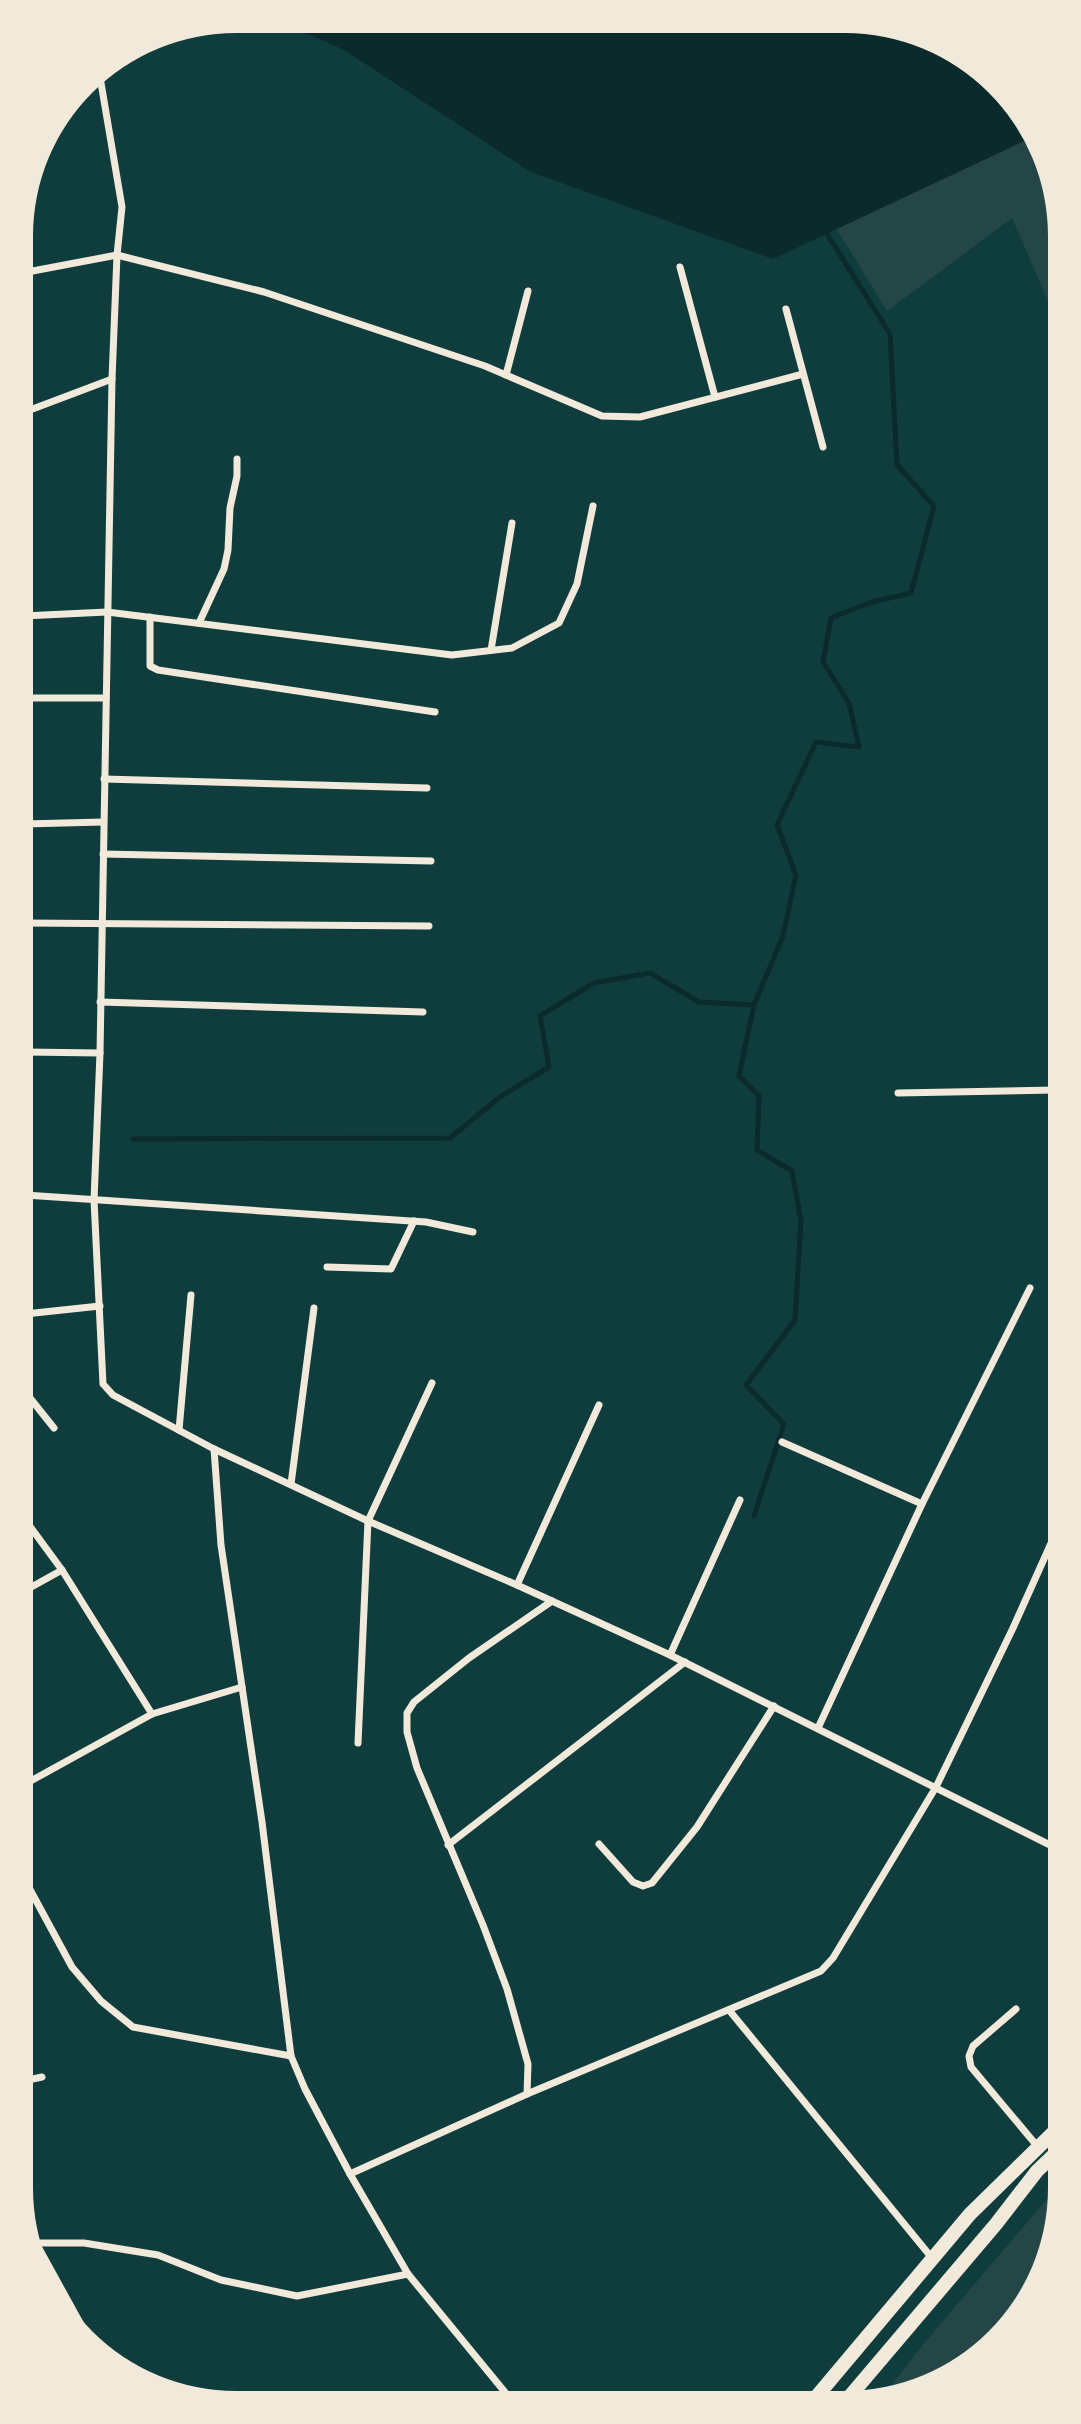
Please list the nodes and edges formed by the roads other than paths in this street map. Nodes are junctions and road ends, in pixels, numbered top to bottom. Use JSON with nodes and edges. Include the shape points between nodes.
{"nodes":[{"id":1,"x":101,"y":85,"type":"edge"},
{"id":2,"x":117,"y":255,"type":"junction"},
{"id":3,"x":680,"y":267,"type":"dead end"},
{"id":4,"x":34,"y":271,"type":"edge"},
{"id":5,"x":528,"y":291,"type":"dead end"},
{"id":6,"x":786,"y":309,"type":"dead end"},
{"id":7,"x":803,"y":374,"type":"junction"},
{"id":8,"x":506,"y":375,"type":"junction"},
{"id":9,"x":112,"y":379,"type":"junction"},
{"id":10,"x":715,"y":397,"type":"junction"},
{"id":11,"x":34,"y":409,"type":"edge"},
{"id":12,"x":823,"y":447,"type":"dead end"},
{"id":13,"x":237,"y":459,"type":"dead end"},
{"id":14,"x":593,"y":506,"type":"dead end"},
{"id":15,"x":512,"y":523,"type":"dead end"},
{"id":16,"x":107,"y":612,"type":"junction"},
{"id":17,"x":34,"y":615,"type":"edge"},
{"id":18,"x":150,"y":617,"type":"junction"},
{"id":19,"x":200,"y":623,"type":"junction"},
{"id":20,"x":491,"y":650,"type":"junction"},
{"id":21,"x":34,"y":698,"type":"edge"},
{"id":22,"x":106,"y":698,"type":"junction"},
{"id":23,"x":435,"y":712,"type":"dead end"},
{"id":24,"x":104,"y":779,"type":"junction"},
{"id":25,"x":427,"y":788,"type":"dead end"},
{"id":26,"x":103,"y":822,"type":"junction"},
{"id":27,"x":34,"y":824,"type":"edge"},
{"id":28,"x":103,"y":854,"type":"junction"},
{"id":29,"x":431,"y":861,"type":"dead end"},
{"id":30,"x":101,"y":922,"type":"junction"},
{"id":31,"x":34,"y":923,"type":"edge"},
{"id":32,"x":429,"y":926,"type":"dead end"},
{"id":33,"x":100,"y":1002,"type":"junction"},
{"id":34,"x":423,"y":1012,"type":"dead end"},
{"id":35,"x":34,"y":1052,"type":"edge"},
{"id":36,"x":100,"y":1053,"type":"junction"},
{"id":37,"x":1048,"y":1090,"type":"edge"},
{"id":38,"x":898,"y":1093,"type":"dead end"},
{"id":39,"x":34,"y":1196,"type":"edge"},
{"id":40,"x":94,"y":1200,"type":"junction"},
{"id":41,"x":414,"y":1221,"type":"junction"},
{"id":42,"x":473,"y":1232,"type":"dead end"},
{"id":43,"x":327,"y":1267,"type":"dead end"},
{"id":44,"x":1030,"y":1288,"type":"dead end"},
{"id":45,"x":191,"y":1295,"type":"dead end"},
{"id":46,"x":100,"y":1306,"type":"junction"},
{"id":47,"x":314,"y":1308,"type":"dead end"},
{"id":48,"x":33,"y":1313,"type":"edge"},
{"id":49,"x":432,"y":1383,"type":"dead end"},
{"id":50,"x":33,"y":1402,"type":"edge"},
{"id":51,"x":599,"y":1405,"type":"dead end"},
{"id":52,"x":54,"y":1428,"type":"dead end"},
{"id":53,"x":179,"y":1430,"type":"junction"},
{"id":54,"x":782,"y":1442,"type":"dead end"},
{"id":55,"x":214,"y":1449,"type":"junction"},
{"id":56,"x":290,"y":1484,"type":"junction"},
{"id":57,"x":740,"y":1500,"type":"dead end"},
{"id":58,"x":922,"y":1504,"type":"junction"},
{"id":59,"x":368,"y":1521,"type":"junction"},
{"id":60,"x":33,"y":1531,"type":"edge"},
{"id":61,"x":1047,"y":1552,"type":"edge"},
{"id":62,"x":62,"y":1570,"type":"junction"},
{"id":63,"x":517,"y":1585,"type":"junction"},
{"id":64,"x":33,"y":1586,"type":"edge"},
{"id":65,"x":552,"y":1601,"type":"junction"},
{"id":66,"x":670,"y":1655,"type":"junction"},
{"id":67,"x":685,"y":1662,"type":"junction"},
{"id":68,"x":242,"y":1687,"type":"junction"},
{"id":69,"x":774,"y":1706,"type":"junction"},
{"id":70,"x":152,"y":1714,"type":"junction"},
{"id":71,"x":818,"y":1728,"type":"junction"},
{"id":72,"x":358,"y":1743,"type":"dead end"},
{"id":73,"x":33,"y":1780,"type":"edge"},
{"id":74,"x":936,"y":1787,"type":"junction"},
{"id":75,"x":448,"y":1844,"type":"junction"},
{"id":76,"x":599,"y":1844,"type":"dead end"},
{"id":77,"x":1047,"y":1844,"type":"edge"},
{"id":78,"x":33,"y":1895,"type":"edge"},
{"id":79,"x":1016,"y":2009,"type":"dead end"},
{"id":80,"x":729,"y":2010,"type":"junction"},
{"id":81,"x":291,"y":2056,"type":"junction"},
{"id":82,"x":42,"y":2077,"type":"dead end"},
{"id":83,"x":33,"y":2079,"type":"edge"},
{"id":84,"x":527,"y":2094,"type":"junction"},
{"id":85,"x":1047,"y":2138,"type":"edge"},
{"id":86,"x":1038,"y":2147,"type":"junction"},
{"id":87,"x":1047,"y":2161,"type":"edge"},
{"id":88,"x":350,"y":2174,"type":"junction"},
{"id":89,"x":1005,"y":2178,"type":"junction"},
{"id":90,"x":1021,"y":2192,"type":"junction"},
{"id":91,"x":41,"y":2243,"type":"edge"},
{"id":92,"x":932,"y":2259,"type":"junction"},
{"id":93,"x":408,"y":2274,"type":"junction"},
{"id":94,"x":855,"y":2390,"type":"edge"},
{"id":95,"x":503,"y":2391,"type":"edge"},
{"id":96,"x":821,"y":2391,"type":"edge"}],
"edges":[{"from":1,"to":2,"type":"street","via":[[122,208]]},
{"from":2,"to":4,"type":"street"},
{"from":2,"to":8,"type":"street","via":[[264,292]]},
{"from":2,"to":9,"type":"street"},
{"from":3,"to":10,"type":"street"},
{"from":5,"to":8,"type":"street"},
{"from":6,"to":7,"type":"street"},
{"from":7,"to":10,"type":"street"},
{"from":7,"to":12,"type":"street"},
{"from":8,"to":10,"type":"street","via":[[603,416],[640,417]]},
{"from":9,"to":11,"type":"street"},
{"from":9,"to":16,"type":"street"},
{"from":13,"to":19,"type":"street","via":[[229,550]]},
{"from":14,"to":20,"type":"street","via":[[576,583],[559,623],[512,648]]},
{"from":15,"to":20,"type":"street"},
{"from":16,"to":17,"type":"street"},
{"from":16,"to":18,"type":"street"},
{"from":16,"to":22,"type":"street"},
{"from":18,"to":19,"type":"street"},
{"from":18,"to":23,"type":"street","via":[[150,666],[158,670]]},
{"from":19,"to":20,"type":"street","via":[[452,655]]},
{"from":21,"to":22,"type":"street"},
{"from":22,"to":24,"type":"street"},
{"from":24,"to":25,"type":"street"},
{"from":24,"to":26,"type":"street"},
{"from":26,"to":27,"type":"street"},
{"from":26,"to":28,"type":"street"},
{"from":28,"to":29,"type":"street"},
{"from":28,"to":30,"type":"street"},
{"from":30,"to":31,"type":"street"},
{"from":30,"to":32,"type":"street"},
{"from":30,"to":33,"type":"street"},
{"from":33,"to":34,"type":"street"},
{"from":33,"to":36,"type":"street"},
{"from":35,"to":36,"type":"street"},
{"from":36,"to":40,"type":"street"},
{"from":37,"to":38,"type":"street"},
{"from":39,"to":40,"type":"street"},
{"from":40,"to":41,"type":"street"},
{"from":40,"to":46,"type":"street"},
{"from":41,"to":42,"type":"street"},
{"from":41,"to":43,"type":"street","via":[[391,1269]]},
{"from":44,"to":58,"type":"street"},
{"from":45,"to":53,"type":"street"},
{"from":46,"to":48,"type":"street"},
{"from":46,"to":53,"type":"street","via":[[103,1384],[113,1395]]},
{"from":47,"to":56,"type":"street"},
{"from":49,"to":59,"type":"street"},
{"from":50,"to":52,"type":"street"},
{"from":51,"to":63,"type":"street"},
{"from":53,"to":55,"type":"street"},
{"from":54,"to":58,"type":"street"},
{"from":55,"to":56,"type":"street"},
{"from":55,"to":68,"type":"street","via":[[221,1545]]},
{"from":56,"to":59,"type":"street"},
{"from":57,"to":66,"type":"street"},
{"from":58,"to":71,"type":"street"},
{"from":59,"to":63,"type":"street"},
{"from":59,"to":72,"type":"street"},
{"from":60,"to":62,"type":"street"},
{"from":61,"to":74,"type":"street"},
{"from":62,"to":64,"type":"street"},
{"from":62,"to":70,"type":"street"},
{"from":63,"to":65,"type":"street"},
{"from":65,"to":66,"type":"street"},
{"from":65,"to":75,"type":"street","via":[[469,1658],[414,1702],[407,1713],[417,1768]]},
{"from":66,"to":67,"type":"street"},
{"from":67,"to":69,"type":"street"},
{"from":67,"to":75,"type":"street"},
{"from":68,"to":70,"type":"street"},
{"from":68,"to":81,"type":"street"},
{"from":69,"to":71,"type":"street"},
{"from":69,"to":76,"type":"street","via":[[697,1827],[652,1883],[633,1882]]},
{"from":70,"to":73,"type":"street"},
{"from":71,"to":74,"type":"street"},
{"from":74,"to":77,"type":"street"},
{"from":74,"to":80,"type":"street","via":[[821,1971]]},
{"from":75,"to":84,"type":"street","via":[[507,1989],[528,2064]]},
{"from":78,"to":81,"type":"street","via":[[72,1967],[101,2001],[133,2027]]},
{"from":79,"to":86,"type":"street","via":[[973,2046],[969,2056],[971,2067]]},
{"from":80,"to":84,"type":"street"},
{"from":80,"to":92,"type":"street"},
{"from":81,"to":88,"type":"street"},
{"from":82,"to":83,"type":"street"},
{"from":84,"to":88,"type":"street"},
{"from":85,"to":86,"type":"main road"},
{"from":86,"to":89,"type":"main road"},
{"from":87,"to":90,"type":"main road"},
{"from":88,"to":93,"type":"street"},
{"from":89,"to":90,"type":"main road"},
{"from":89,"to":92,"type":"main road"},
{"from":90,"to":94,"type":"main road"},
{"from":91,"to":93,"type":"street","via":[[84,2243],[158,2255],[221,2280],[296,2296]]},
{"from":92,"to":96,"type":"main road"},
{"from":93,"to":95,"type":"street"}]}
